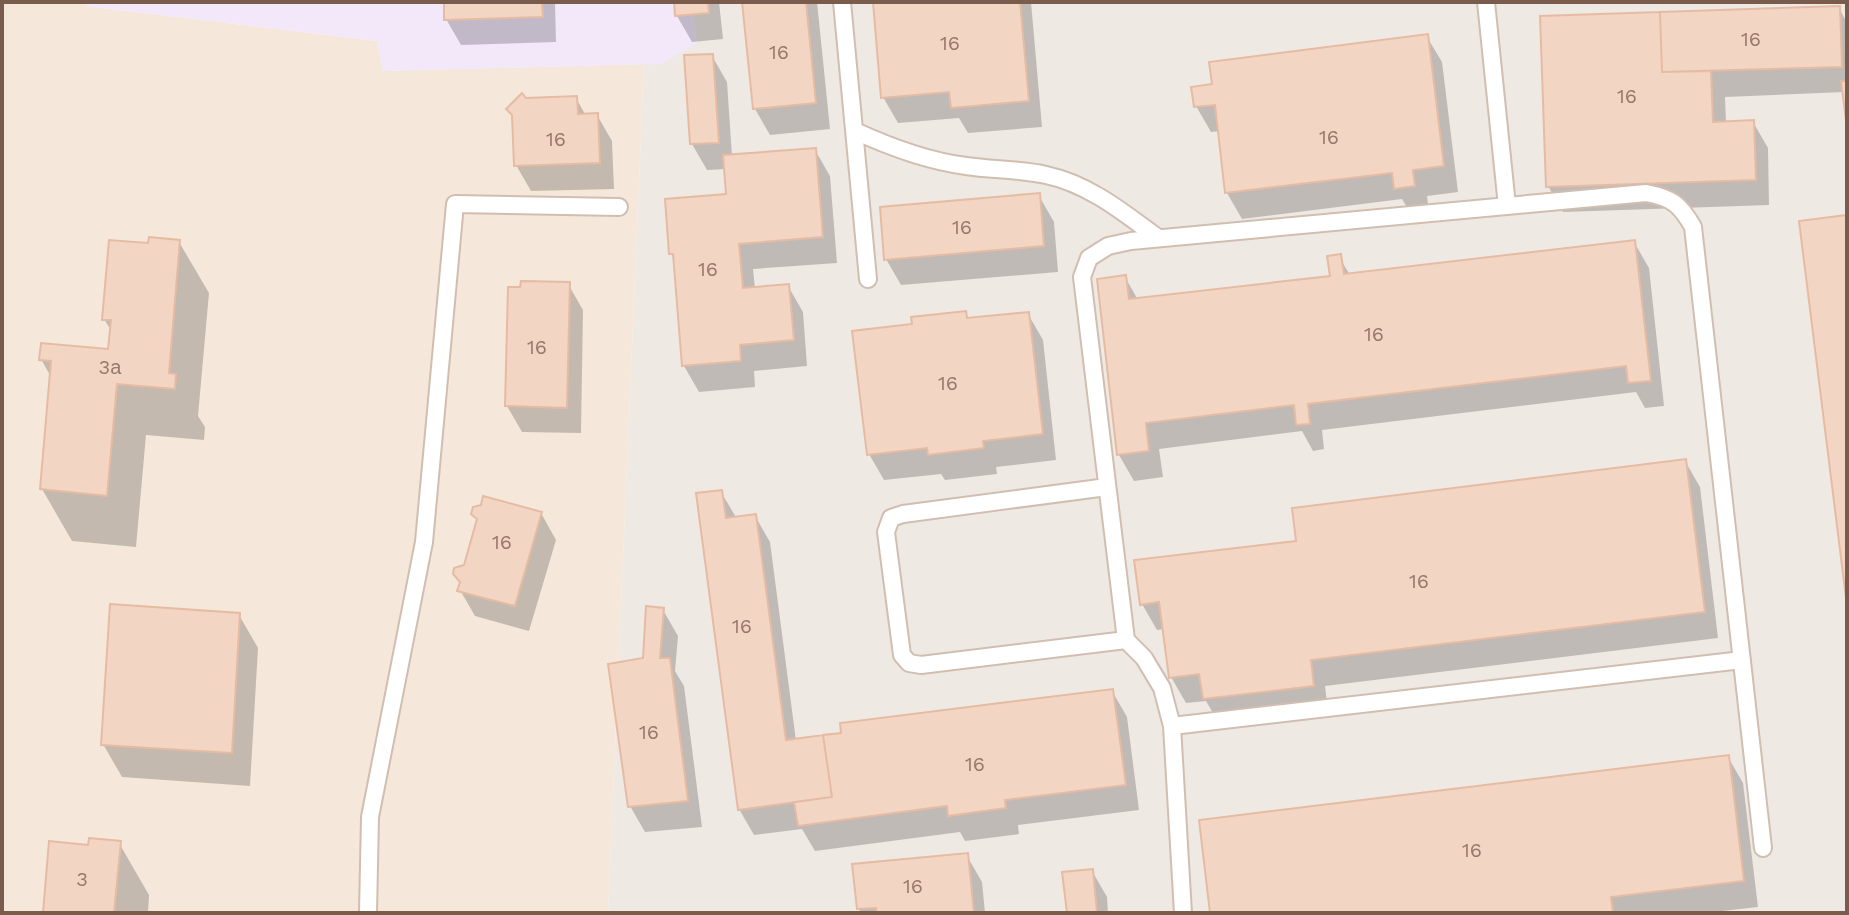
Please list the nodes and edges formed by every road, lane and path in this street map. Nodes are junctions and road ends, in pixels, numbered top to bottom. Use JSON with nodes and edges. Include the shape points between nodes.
{"nodes":[{"id":1,"x":842,"y":2,"type":"edge"},
{"id":2,"x":1486,"y":2,"type":"edge"},
{"id":3,"x":855,"y":131,"type":"junction"},
{"id":4,"x":1507,"y":206,"type":"junction"},
{"id":5,"x":619,"y":207,"type":"dead end"},
{"id":6,"x":1158,"y":238,"type":"junction"},
{"id":7,"x":868,"y":279,"type":"dead end"},
{"id":8,"x":1107,"y":487,"type":"junction"},
{"id":9,"x":1126,"y":640,"type":"junction"},
{"id":10,"x":1742,"y":660,"type":"junction"},
{"id":11,"x":1172,"y":726,"type":"junction"},
{"id":12,"x":1763,"y":848,"type":"dead end"},
{"id":13,"x":368,"y":913,"type":"edge"},
{"id":14,"x":1183,"y":913,"type":"edge"}],
"edges":[{"from":1,"to":3,"type":"lane"},
{"from":2,"to":4,"type":"lane"},
{"from":3,"to":6,"type":"lane","via":[[926,158],[1047,175],[1081,187]]},
{"from":3,"to":7,"type":"lane"},
{"from":4,"to":6,"type":"lane"},
{"from":4,"to":10,"type":"lane","via":[[1646,193],[1683,208],[1693,227]]},
{"from":5,"to":13,"type":"lane","via":[[455,204],[424,542],[370,817]]},
{"from":6,"to":8,"type":"lane","via":[[1108,246],[1089,258],[1082,277]]},
{"from":8,"to":9,"type":"lane"},
{"from":8,"to":9,"type":"lane","via":[[903,514],[891,518],[886,532],[902,655],[909,663]]},
{"from":9,"to":11,"type":"lane","via":[[1162,688]]},
{"from":10,"to":11,"type":"lane"},
{"from":10,"to":12,"type":"lane"},
{"from":11,"to":14,"type":"lane"}]}
